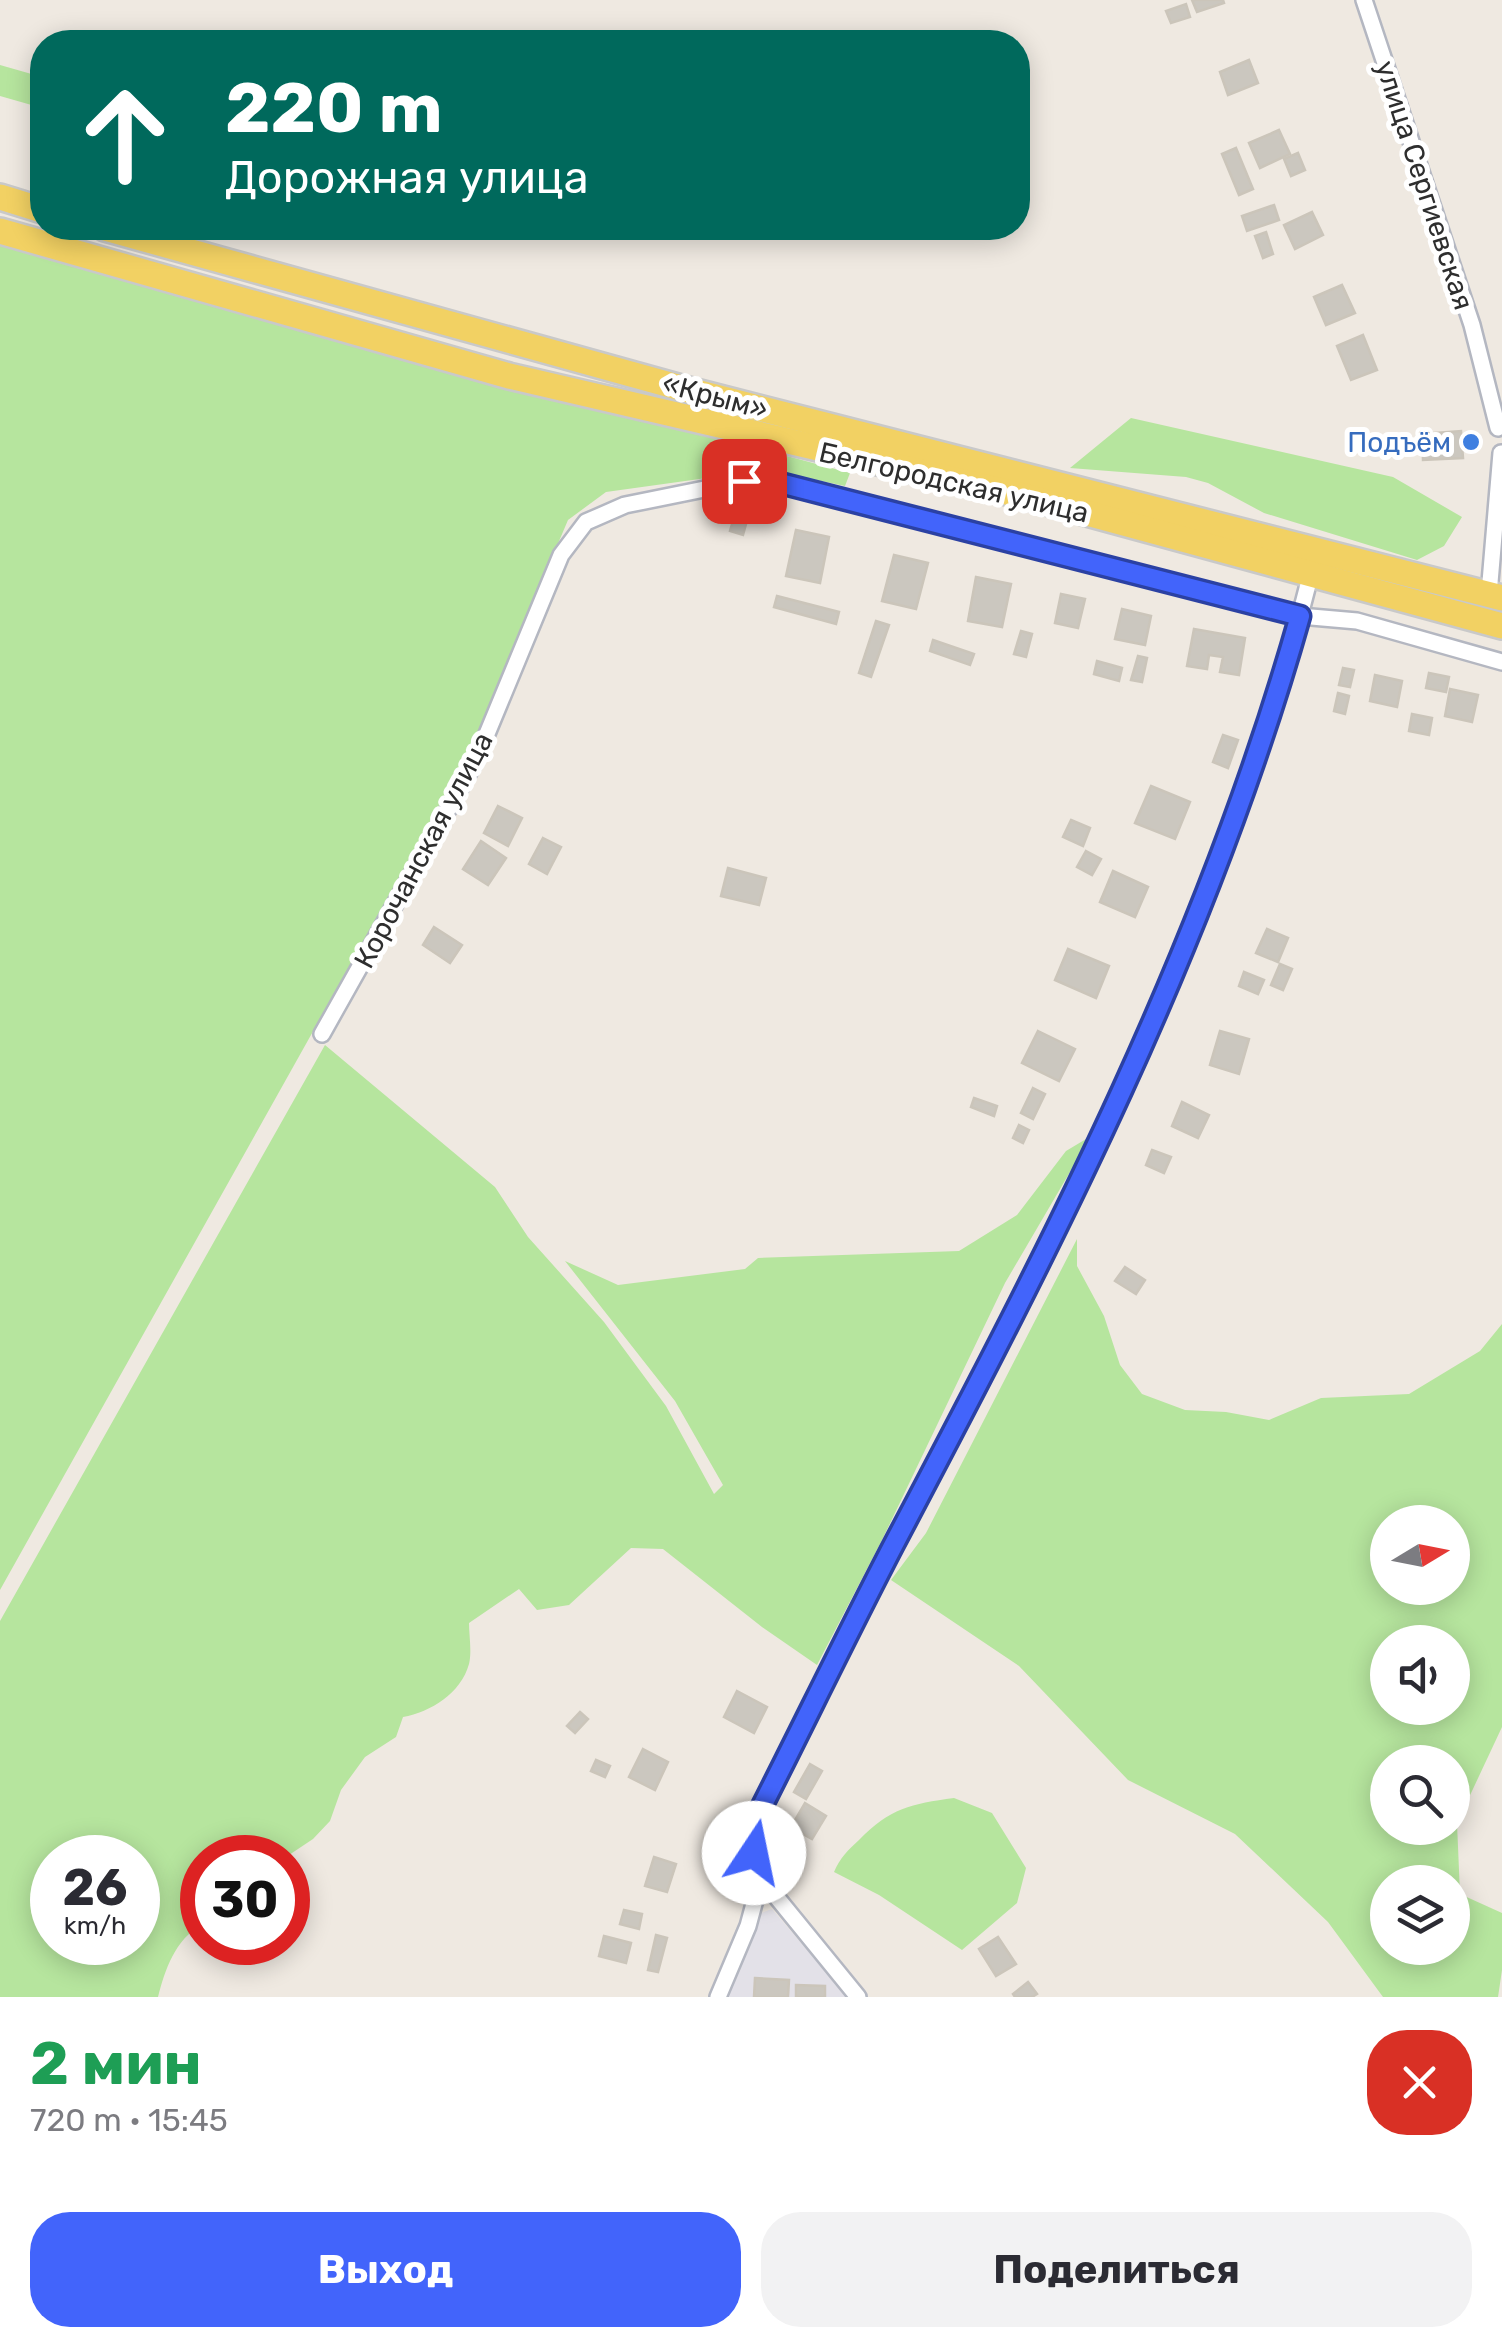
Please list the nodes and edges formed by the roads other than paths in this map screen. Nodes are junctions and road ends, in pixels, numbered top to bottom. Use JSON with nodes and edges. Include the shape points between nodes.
{"nodes":[{"id":1,"x":1364,"y":0,"type":"edge"},
{"id":2,"x":0,"y":198,"type":"edge"},
{"id":3,"x":30,"y":207,"type":"edge"},
{"id":4,"x":0,"y":230,"type":"edge"},
{"id":5,"x":30,"y":238,"type":"edge"},
{"id":6,"x":36,"y":240,"type":"edge"},
{"id":7,"x":147,"y":240,"type":"edge"},
{"id":8,"x":220,"y":261,"type":"junction"},
{"id":9,"x":214,"y":290,"type":"junction"},
{"id":10,"x":1498,"y":428,"type":"dead end"},
{"id":11,"x":1501,"y":453,"type":"edge"},
{"id":12,"x":1311,"y":573,"type":"junction"},
{"id":13,"x":1495,"y":596,"type":"edge"},
{"id":14,"x":1300,"y":616,"type":"junction"},
{"id":15,"x":1502,"y":626,"type":"edge"},
{"id":16,"x":1502,"y":662,"type":"edge"},
{"id":17,"x":322,"y":1034,"type":"dead end"},
{"id":18,"x":761,"y":1878,"type":"junction"},
{"id":19,"x":718,"y":1997,"type":"edge"},
{"id":20,"x":858,"y":1997,"type":"edge"}],
"edges":[{"from":1,"to":10,"type":"street","name":"улица Сергиевская","via":[[1472,325]]},
{"from":2,"to":3,"type":"main road"},
{"from":4,"to":5,"type":"main road","name":"Белгородская улица"},
{"from":6,"to":9,"type":"main road","name":"Белгородская улица"},
{"from":7,"to":8,"type":"main road","name":"«Крым»"},
{"from":8,"to":9,"type":"main road"},
{"from":8,"to":13,"type":"main road","name":"«Крым»","via":[[692,391]]},
{"from":9,"to":12,"type":"main road","name":"Белгородская улица","via":[[509,376],[1016,494]]},
{"from":11,"to":13,"type":"street"},
{"from":12,"to":14,"type":"street"},
{"from":12,"to":15,"type":"main road","name":"Белгородская улица"},
{"from":14,"to":16,"type":"street","name":"Корочанская улица","via":[[1357,621]]},
{"from":14,"to":17,"type":"street","name":"Корочанская улица","via":[[776,482],[744,481],[626,504],[586,522],[560,555],[477,758]]},
{"from":14,"to":18,"type":"street","via":[[1225,850],[1163,1004],[1102,1138],[751,1828]]},
{"from":18,"to":19,"type":"street"},
{"from":18,"to":20,"type":"street"}]}
